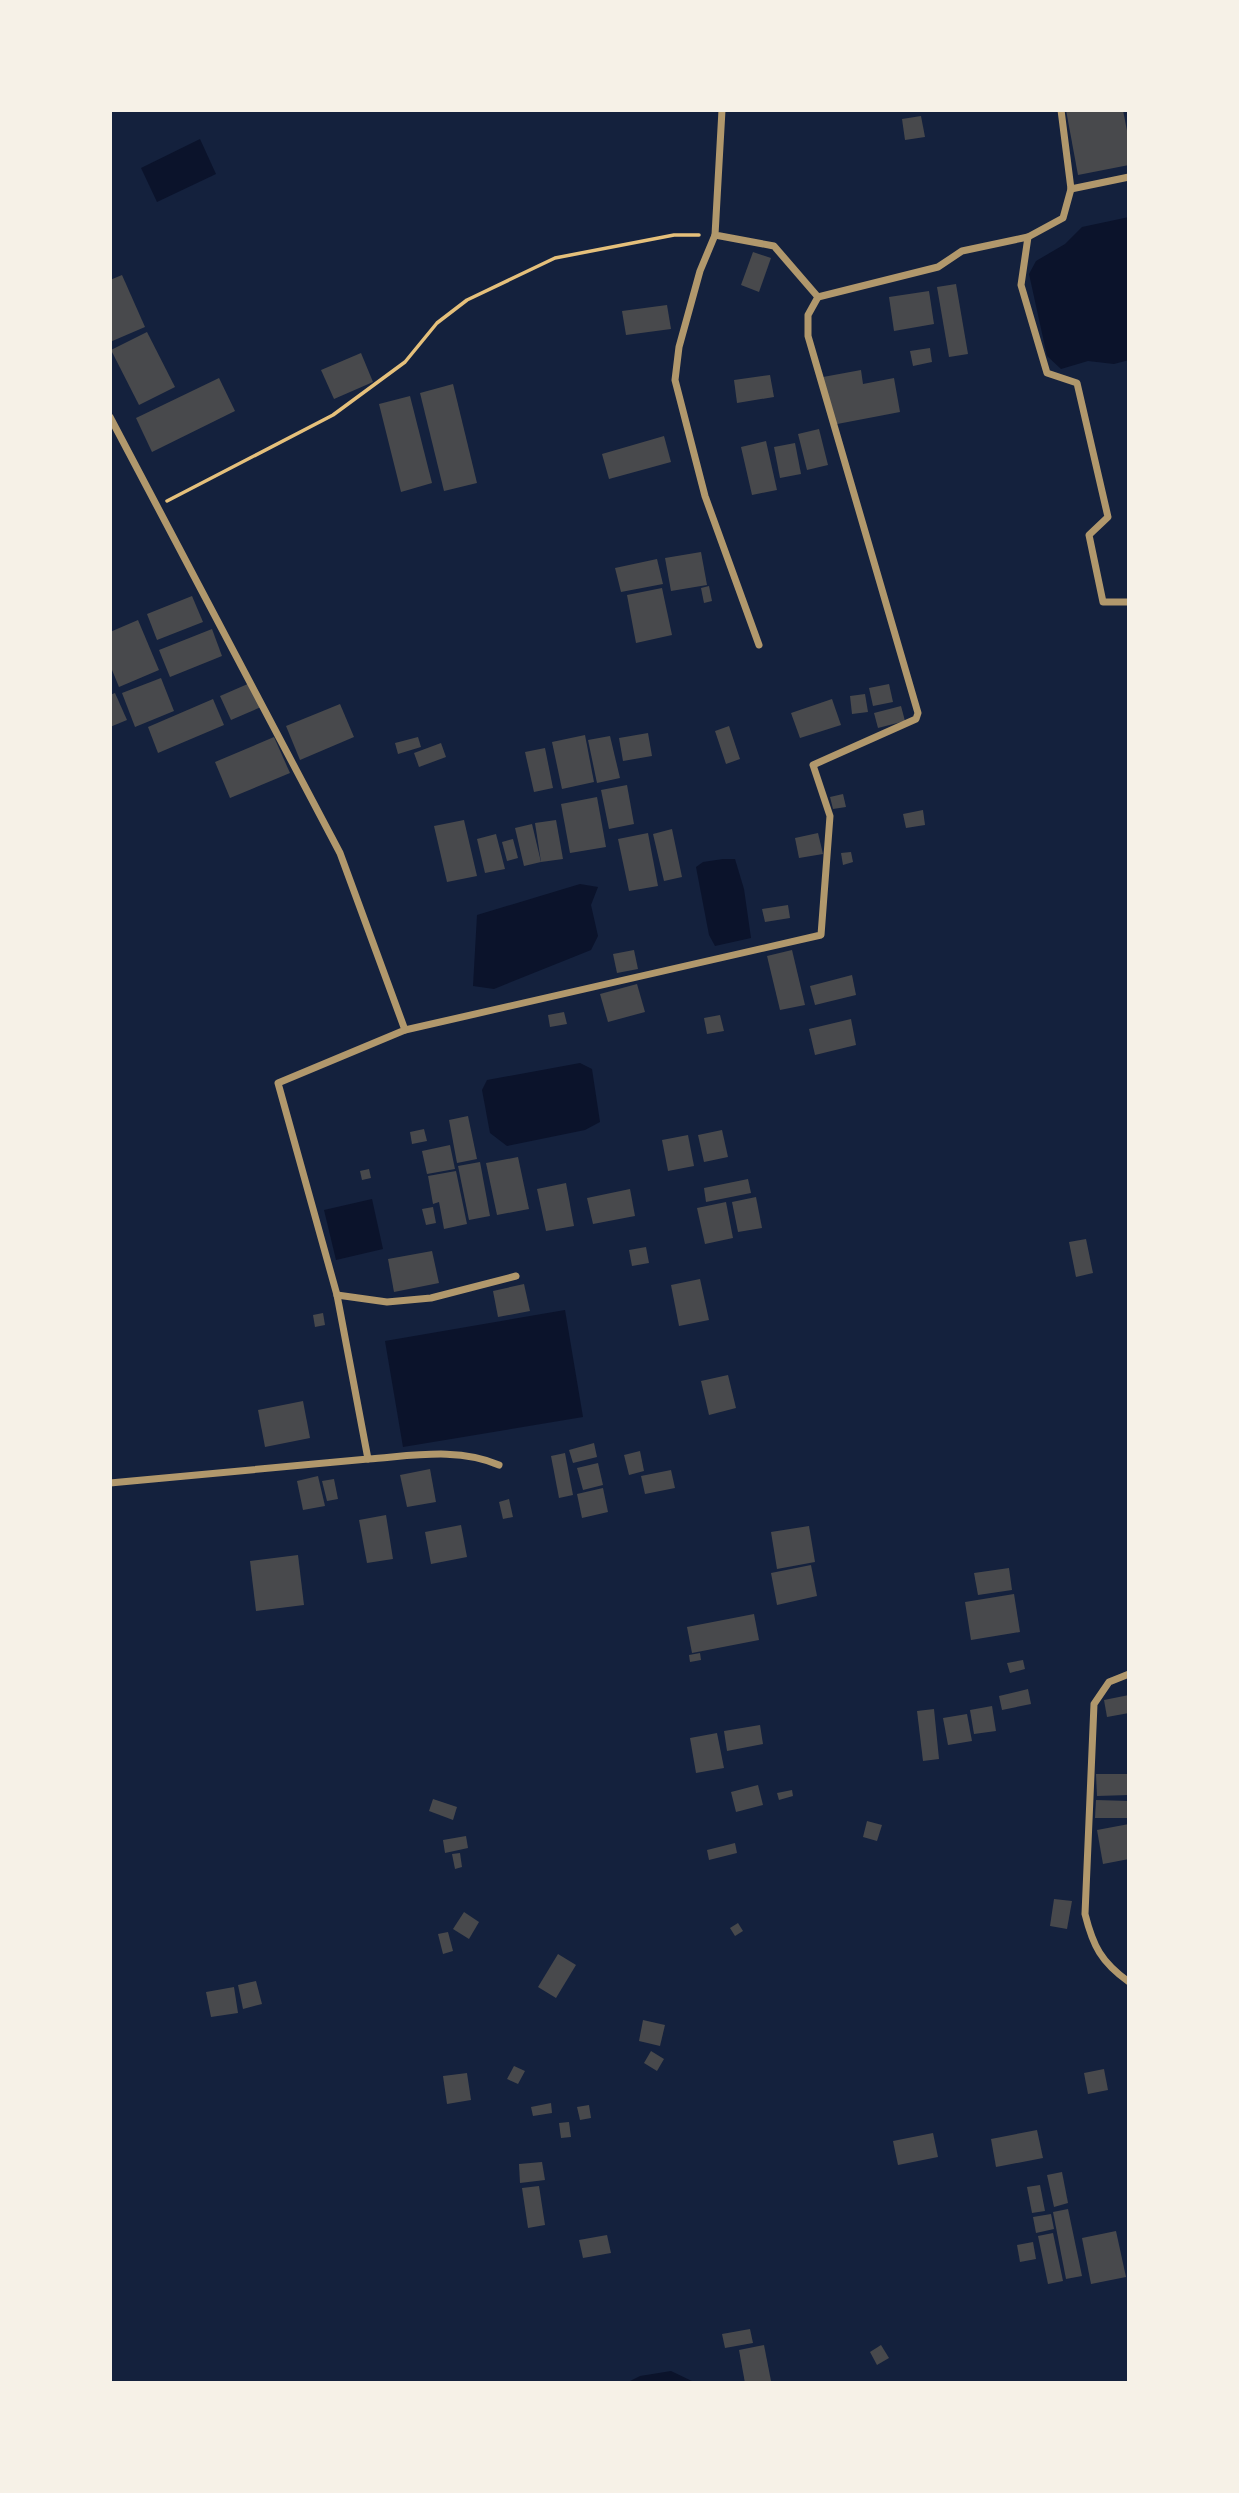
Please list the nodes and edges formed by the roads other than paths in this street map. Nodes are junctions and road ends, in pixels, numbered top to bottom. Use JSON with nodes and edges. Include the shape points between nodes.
{"nodes":[{"id":1,"x":722,"y":110,"type":"edge"},
{"id":2,"x":1061,"y":110,"type":"edge"},
{"id":3,"x":1129,"y":177,"type":"edge"},
{"id":4,"x":1071,"y":190,"type":"junction"},
{"id":5,"x":715,"y":235,"type":"junction"},
{"id":6,"x":1028,"y":237,"type":"junction"},
{"id":7,"x":818,"y":297,"type":"junction"},
{"id":8,"x":110,"y":417,"type":"edge"},
{"id":9,"x":1129,"y":602,"type":"edge"},
{"id":10,"x":759,"y":645,"type":"dead end"},
{"id":11,"x":405,"y":1030,"type":"junction"},
{"id":12,"x":516,"y":1276,"type":"dead end"},
{"id":13,"x":337,"y":1295,"type":"junction"},
{"id":14,"x":368,"y":1459,"type":"junction"},
{"id":15,"x":499,"y":1465,"type":"dead end"},
{"id":16,"x":110,"y":1483,"type":"edge"},
{"id":17,"x":1129,"y":1674,"type":"edge"},
{"id":18,"x":1129,"y":1982,"type":"edge"}],
"edges":[{"from":1,"to":5,"type":"street"},
{"from":2,"to":4,"type":"street"},
{"from":3,"to":4,"type":"street"},
{"from":4,"to":6,"type":"street","via":[[1063,218]]},
{"from":5,"to":7,"type":"street","via":[[774,246]]},
{"from":5,"to":10,"type":"street","via":[[679,347],[675,380],[705,496]]},
{"from":6,"to":7,"type":"street","via":[[962,251],[937,267]]},
{"from":6,"to":9,"type":"street","via":[[1021,285],[1047,373],[1077,383],[1108,517],[1089,535],[1103,602]]},
{"from":7,"to":11,"type":"street","via":[[808,315],[808,336],[918,713],[916,719],[813,765],[830,816],[821,935]]},
{"from":8,"to":11,"type":"street","via":[[340,853]]},
{"from":11,"to":13,"type":"street","via":[[278,1083]]},
{"from":12,"to":13,"type":"street","via":[[431,1298],[387,1302]]},
{"from":13,"to":14,"type":"street"},
{"from":14,"to":15,"type":"street","via":[[455,1453],[480,1456]]},
{"from":14,"to":16,"type":"street"},
{"from":17,"to":18,"type":"street","via":[[1109,1682],[1094,1704],[1085,1914],[1107,1966]]}]}
